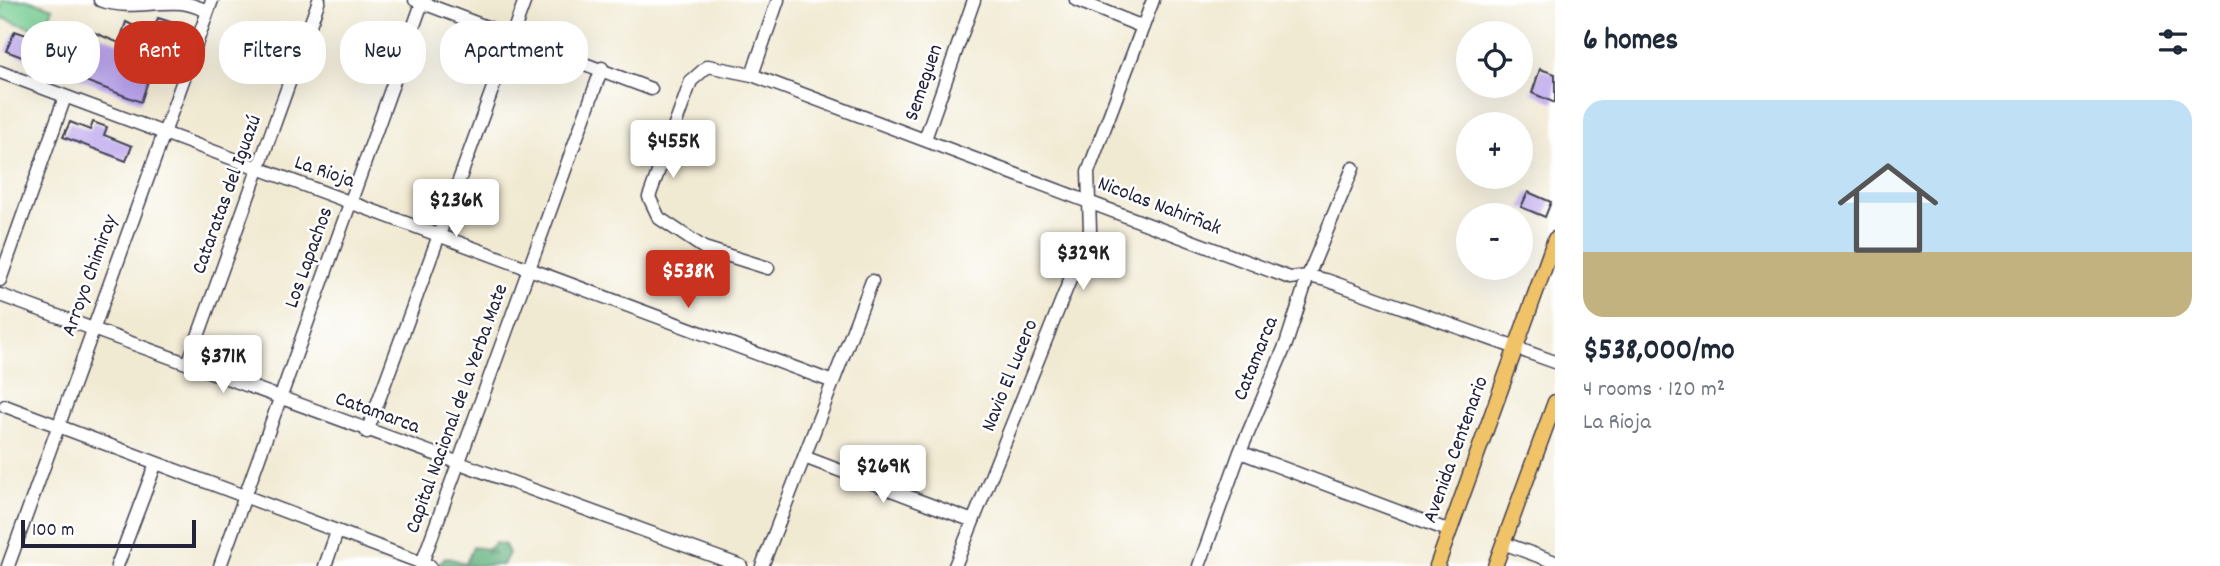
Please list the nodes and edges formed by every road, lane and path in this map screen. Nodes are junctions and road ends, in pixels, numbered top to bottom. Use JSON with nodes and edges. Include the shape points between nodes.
{"nodes":[{"id":1,"x":100,"y":0,"type":"edge"},
{"id":2,"x":319,"y":0,"type":"edge"},
{"id":3,"x":525,"y":0,"type":"edge"},
{"id":4,"x":778,"y":0,"type":"edge"},
{"id":5,"x":974,"y":0,"type":"edge"},
{"id":6,"x":1076,"y":0,"type":"edge"},
{"id":7,"x":1153,"y":0,"type":"edge"},
{"id":8,"x":418,"y":1,"type":"edge"},
{"id":9,"x":210,"y":5,"type":"edge"},
{"id":10,"x":474,"y":21,"type":"edge"},
{"id":11,"x":518,"y":21,"type":"edge"},
{"id":12,"x":1143,"y":27,"type":"junction"},
{"id":13,"x":588,"y":63,"type":"edge"},
{"id":14,"x":602,"y":68,"type":"junction"},
{"id":15,"x":0,"y":72,"type":"edge"},
{"id":16,"x":752,"y":75,"type":"junction"},
{"id":17,"x":496,"y":84,"type":"edge"},
{"id":18,"x":651,"y":89,"type":"dead end"},
{"id":19,"x":65,"y":97,"type":"junction"},
{"id":20,"x":163,"y":134,"type":"junction"},
{"id":21,"x":925,"y":139,"type":"junction"},
{"id":22,"x":1353,"y":168,"type":"dead end"},
{"id":23,"x":257,"y":170,"type":"junction"},
{"id":24,"x":1089,"y":201,"type":"junction"},
{"id":25,"x":351,"y":203,"type":"junction"},
{"id":26,"x":440,"y":234,"type":"junction"},
{"id":27,"x":1555,"y":239,"type":"edge"},
{"id":28,"x":530,"y":268,"type":"junction"},
{"id":29,"x":768,"y":268,"type":"dead end"},
{"id":30,"x":1308,"y":276,"type":"junction"},
{"id":31,"x":0,"y":280,"type":"edge"},
{"id":32,"x":872,"y":281,"type":"dead end"},
{"id":33,"x":0,"y":295,"type":"edge"},
{"id":34,"x":93,"y":329,"type":"junction"},
{"id":35,"x":1516,"y":349,"type":"junction"},
{"id":36,"x":1555,"y":362,"type":"edge"},
{"id":37,"x":188,"y":364,"type":"junction"},
{"id":38,"x":833,"y":382,"type":"junction"},
{"id":39,"x":279,"y":398,"type":"junction"},
{"id":40,"x":1555,"y":402,"type":"edge"},
{"id":41,"x":5,"y":405,"type":"dead end"},
{"id":42,"x":58,"y":426,"type":"junction"},
{"id":43,"x":367,"y":432,"type":"junction"},
{"id":44,"x":1240,"y":452,"type":"junction"},
{"id":45,"x":804,"y":457,"type":"junction"},
{"id":46,"x":156,"y":463,"type":"junction"},
{"id":47,"x":456,"y":464,"type":"junction"},
{"id":48,"x":245,"y":497,"type":"junction"},
{"id":49,"x":973,"y":521,"type":"junction"},
{"id":50,"x":1450,"y":531,"type":"junction"},
{"id":51,"x":337,"y":532,"type":"junction"},
{"id":52,"x":1503,"y":542,"type":"junction"},
{"id":53,"x":1555,"y":562,"type":"edge"},
{"id":54,"x":424,"y":565,"type":"edge"},
{"id":55,"x":8,"y":566,"type":"edge"},
{"id":56,"x":117,"y":566,"type":"edge"},
{"id":57,"x":220,"y":566,"type":"edge"},
{"id":58,"x":325,"y":566,"type":"edge"},
{"id":59,"x":741,"y":566,"type":"edge"},
{"id":60,"x":762,"y":566,"type":"edge"},
{"id":61,"x":955,"y":566,"type":"edge"},
{"id":62,"x":1199,"y":566,"type":"edge"},
{"id":63,"x":1437,"y":566,"type":"edge"},
{"id":64,"x":1495,"y":566,"type":"edge"}],
"edges":[{"from":1,"to":9,"type":"street","via":[[138,7]]},
{"from":2,"to":23,"type":"street","name":"Cataratas del Iguazú"},
{"from":3,"to":11,"type":"street"},
{"from":4,"to":16,"type":"street"},
{"from":5,"to":21,"type":"street","name":"Semeguen"},
{"from":6,"to":12,"type":"street"},
{"from":7,"to":12,"type":"street","name":"Navio El Lucero"},
{"from":8,"to":10,"type":"street"},
{"from":8,"to":25,"type":"street","name":"Los Lapachos"},
{"from":9,"to":20,"type":"street","name":"Arroyo Chimiray"},
{"from":12,"to":24,"type":"street","name":"Navio El Lucero","via":[[1088,172]]},
{"from":13,"to":14,"type":"street"},
{"from":14,"to":18,"type":"street"},
{"from":14,"to":28,"type":"street","name":"Capital Nacional de la Yerba Mate"},
{"from":15,"to":19,"type":"street","name":"La Rioja"},
{"from":16,"to":21,"type":"street","name":"Nicolas Nahirñak"},
{"from":16,"to":29,"type":"street","name":"Nicolas Nahirñak","via":[[708,66],[691,81],[649,197],[659,218],[704,248]]},
{"from":17,"to":26,"type":"street"},
{"from":19,"to":20,"type":"street","name":"La Rioja"},
{"from":19,"to":31,"type":"street"},
{"from":20,"to":23,"type":"street","name":"La Rioja"},
{"from":20,"to":34,"type":"street","name":"Arroyo Chimiray"},
{"from":21,"to":24,"type":"street","name":"Nicolas Nahirñak"},
{"from":22,"to":30,"type":"street","name":"Catamarca"},
{"from":23,"to":25,"type":"street","name":"La Rioja"},
{"from":23,"to":37,"type":"street","name":"Cataratas del Iguazú"},
{"from":24,"to":30,"type":"street","name":"Nicolas Nahirñak","via":[[1290,278]]},
{"from":24,"to":49,"type":"street","name":"Navio El Lucero","via":[[1090,230]]},
{"from":25,"to":26,"type":"street","name":"La Rioja"},
{"from":25,"to":39,"type":"street","name":"Los Lapachos"},
{"from":26,"to":28,"type":"street","name":"La Rioja"},
{"from":26,"to":43,"type":"street"},
{"from":27,"to":35,"type":"main road","name":"Avenida Centenario"},
{"from":28,"to":38,"type":"street","name":"La Rioja"},
{"from":28,"to":47,"type":"street","name":"Capital Nacional de la Yerba Mate"},
{"from":30,"to":35,"type":"street","name":"Nicolas Nahirñak"},
{"from":30,"to":44,"type":"street","name":"Catamarca","via":[[1286,344]]},
{"from":32,"to":38,"type":"street"},
{"from":33,"to":34,"type":"street","name":"Catamarca"},
{"from":34,"to":37,"type":"street","name":"Catamarca"},
{"from":34,"to":42,"type":"street","name":"Arroyo Chimiray"},
{"from":35,"to":36,"type":"street","name":"Nicolas Nahirñak"},
{"from":35,"to":50,"type":"main road","name":"Avenida Centenario"},
{"from":37,"to":39,"type":"street","name":"Catamarca"},
{"from":38,"to":45,"type":"street"},
{"from":39,"to":43,"type":"street","name":"Catamarca"},
{"from":39,"to":48,"type":"street","name":"Los Lapachos"},
{"from":40,"to":52,"type":"main road"},
{"from":41,"to":42,"type":"street"},
{"from":42,"to":46,"type":"street"},
{"from":42,"to":55,"type":"street","name":"Arroyo Chimiray"},
{"from":43,"to":47,"type":"street","name":"Catamarca"},
{"from":44,"to":50,"type":"street"},
{"from":44,"to":62,"type":"street","name":"Catamarca"},
{"from":45,"to":49,"type":"street"},
{"from":45,"to":60,"type":"street"},
{"from":46,"to":48,"type":"street"},
{"from":46,"to":56,"type":"street"},
{"from":47,"to":54,"type":"street","name":"Capital Nacional de la Yerba Mate"},
{"from":47,"to":59,"type":"street","name":"Catamarca"},
{"from":48,"to":51,"type":"street"},
{"from":48,"to":57,"type":"street","name":"Los Lapachos"},
{"from":49,"to":61,"type":"street","name":"Navio El Lucero"},
{"from":50,"to":63,"type":"main road","name":"Avenida Centenario"},
{"from":51,"to":54,"type":"street"},
{"from":51,"to":58,"type":"street"},
{"from":52,"to":53,"type":"street"},
{"from":52,"to":64,"type":"main road"}]}
